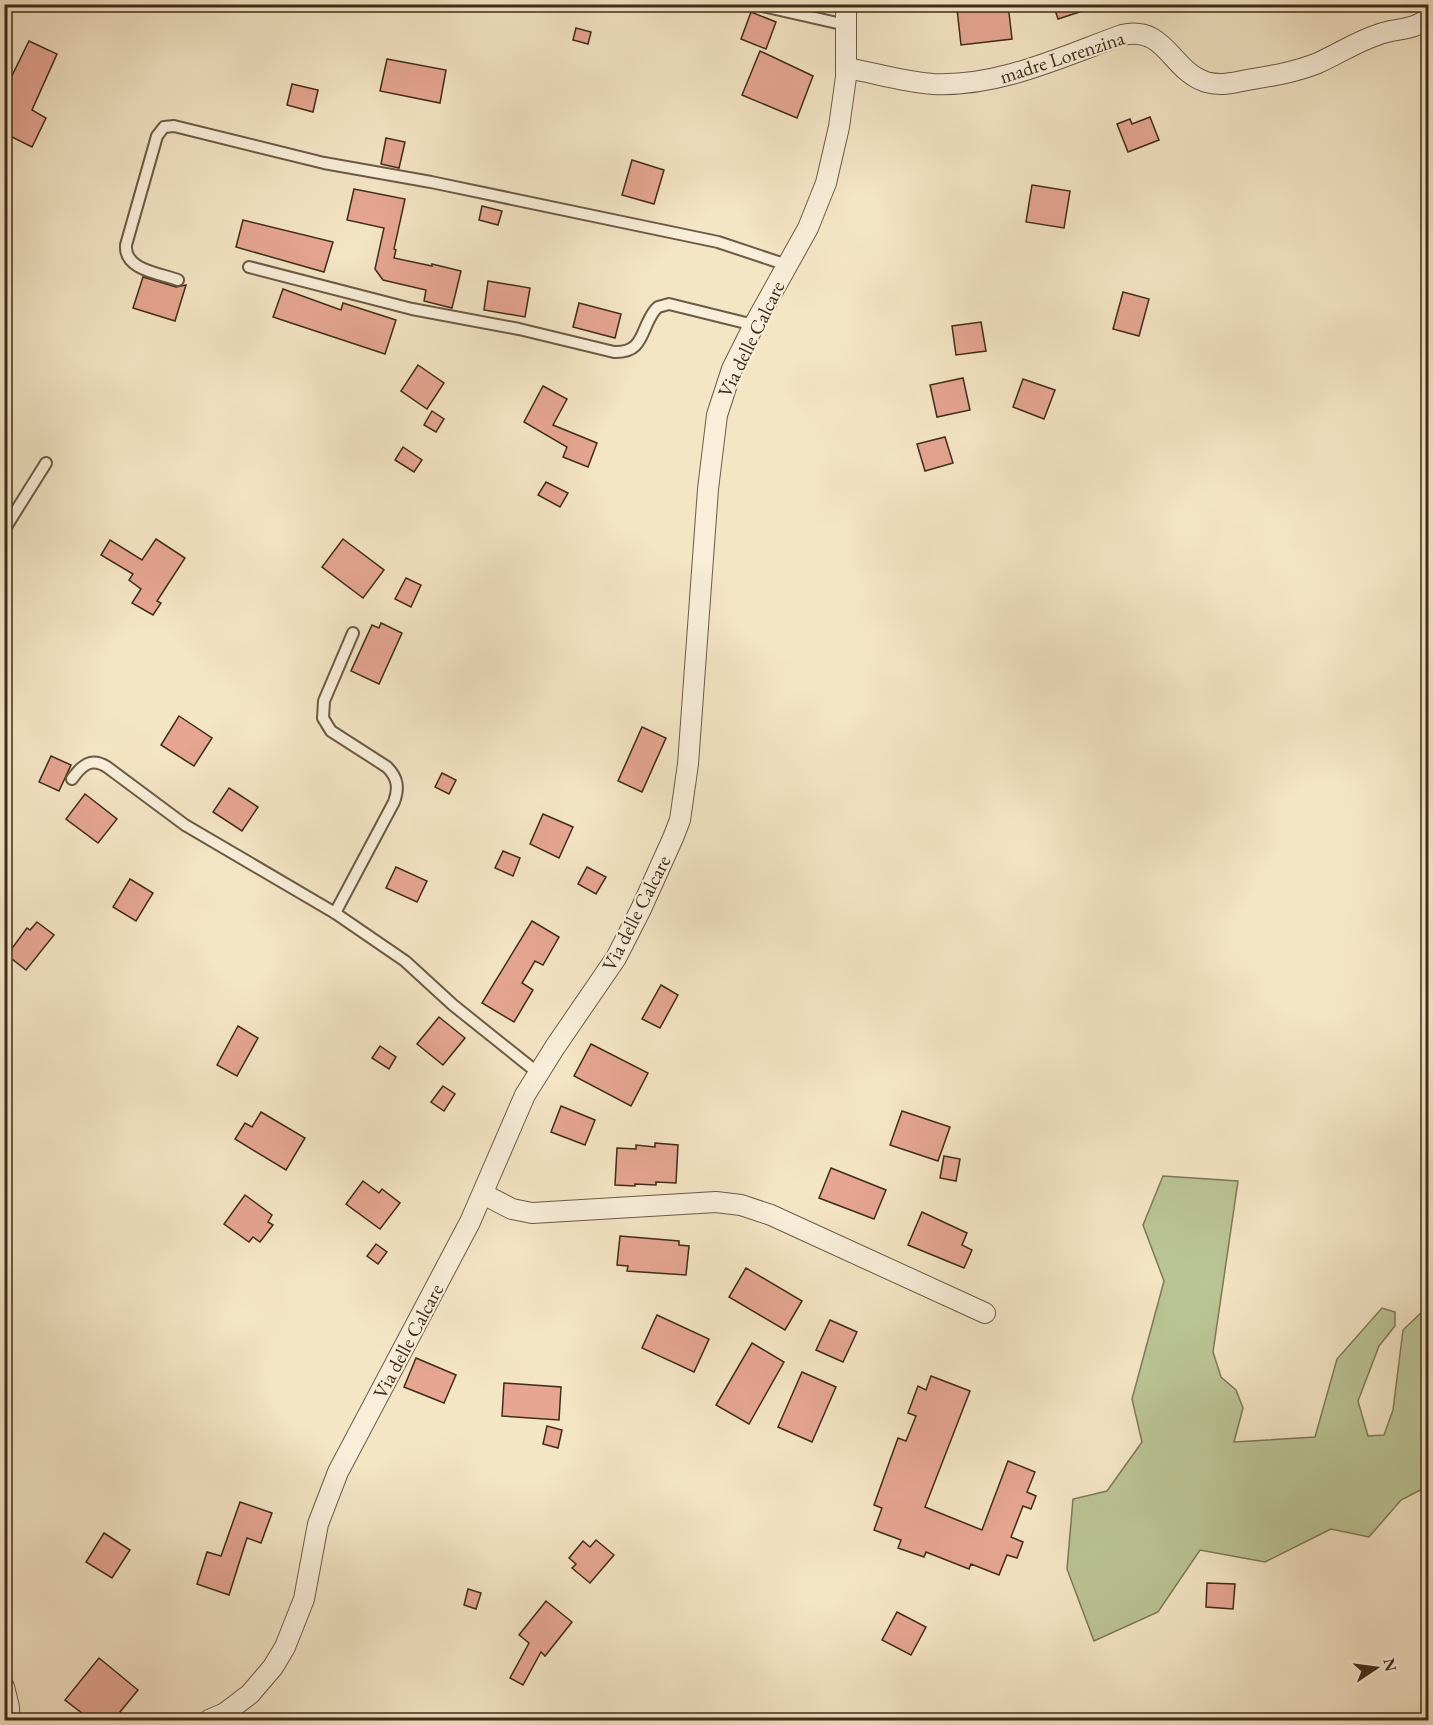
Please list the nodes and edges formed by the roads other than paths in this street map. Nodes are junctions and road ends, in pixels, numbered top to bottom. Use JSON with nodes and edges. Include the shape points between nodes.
{"nodes":[{"id":1,"x":754,"y":4,"type":"edge"},
{"id":2,"x":846,"y":4,"type":"edge"},
{"id":3,"x":1428,"y":18,"type":"edge"},
{"id":4,"x":846,"y":26,"type":"junction"},
{"id":5,"x":847,"y":68,"type":"junction"},
{"id":6,"x":788,"y":265,"type":"junction"},
{"id":7,"x":249,"y":267,"type":"dead end"},
{"id":8,"x":178,"y":280,"type":"dead end"},
{"id":9,"x":754,"y":325,"type":"junction"},
{"id":10,"x":46,"y":463,"type":"dead end"},
{"id":11,"x":4,"y":530,"type":"edge"},
{"id":12,"x":353,"y":633,"type":"dead end"},
{"id":13,"x":72,"y":778,"type":"dead end"},
{"id":14,"x":335,"y":913,"type":"junction"},
{"id":15,"x":538,"y":1073,"type":"junction"},
{"id":16,"x":483,"y":1194,"type":"junction"},
{"id":17,"x":985,"y":1313,"type":"dead end"},
{"id":18,"x":4,"y":1687,"type":"edge"},
{"id":19,"x":9,"y":1720,"type":"edge"},
{"id":20,"x":209,"y":1720,"type":"edge"}],
"edges":[{"from":1,"to":4,"type":"lane"},
{"from":2,"to":4,"type":"street","name":"Via delle Calcare"},
{"from":3,"to":5,"type":"street","name":"madre Lorenzina","via":[[1412,27],[1368,38],[1301,69],[1229,84],[1199,79],[1158,40],[1139,33],[1122,35],[1016,74],[983,81],[931,84]]},
{"from":4,"to":5,"type":"street","name":"Via delle Calcare"},
{"from":5,"to":6,"type":"street","name":"Via delle Calcare","via":[[826,183]]},
{"from":6,"to":8,"type":"lane","via":[[708,239],[324,163],[174,126],[164,127],[157,136],[126,249],[127,257],[136,265]]},
{"from":6,"to":9,"type":"street","name":"Via delle Calcare"},
{"from":7,"to":9,"type":"lane","via":[[412,309],[614,352],[634,347],[651,315],[662,305],[675,304]]},
{"from":9,"to":15,"type":"street","name":"Via delle Calcare","via":[[732,369],[716,423],[680,820],[622,947]]},
{"from":10,"to":11,"type":"lane"},
{"from":12,"to":14,"type":"lane","via":[[324,700],[323,718],[331,730],[387,767],[398,786],[394,802]]},
{"from":13,"to":14,"type":"lane","via":[[83,765],[102,764],[185,825]]},
{"from":14,"to":15,"type":"lane","via":[[405,961]]},
{"from":15,"to":16,"type":"street","name":"Via delle Calcare","via":[[514,1117]]},
{"from":16,"to":17,"type":"street","via":[[512,1209],[532,1213],[705,1202],[741,1205],[763,1211]]},
{"from":16,"to":20,"type":"street","name":"Via delle Calcare","via":[[338,1472],[318,1524],[307,1589],[290,1637],[273,1667],[250,1694]]},
{"from":18,"to":19,"type":"street"}]}
